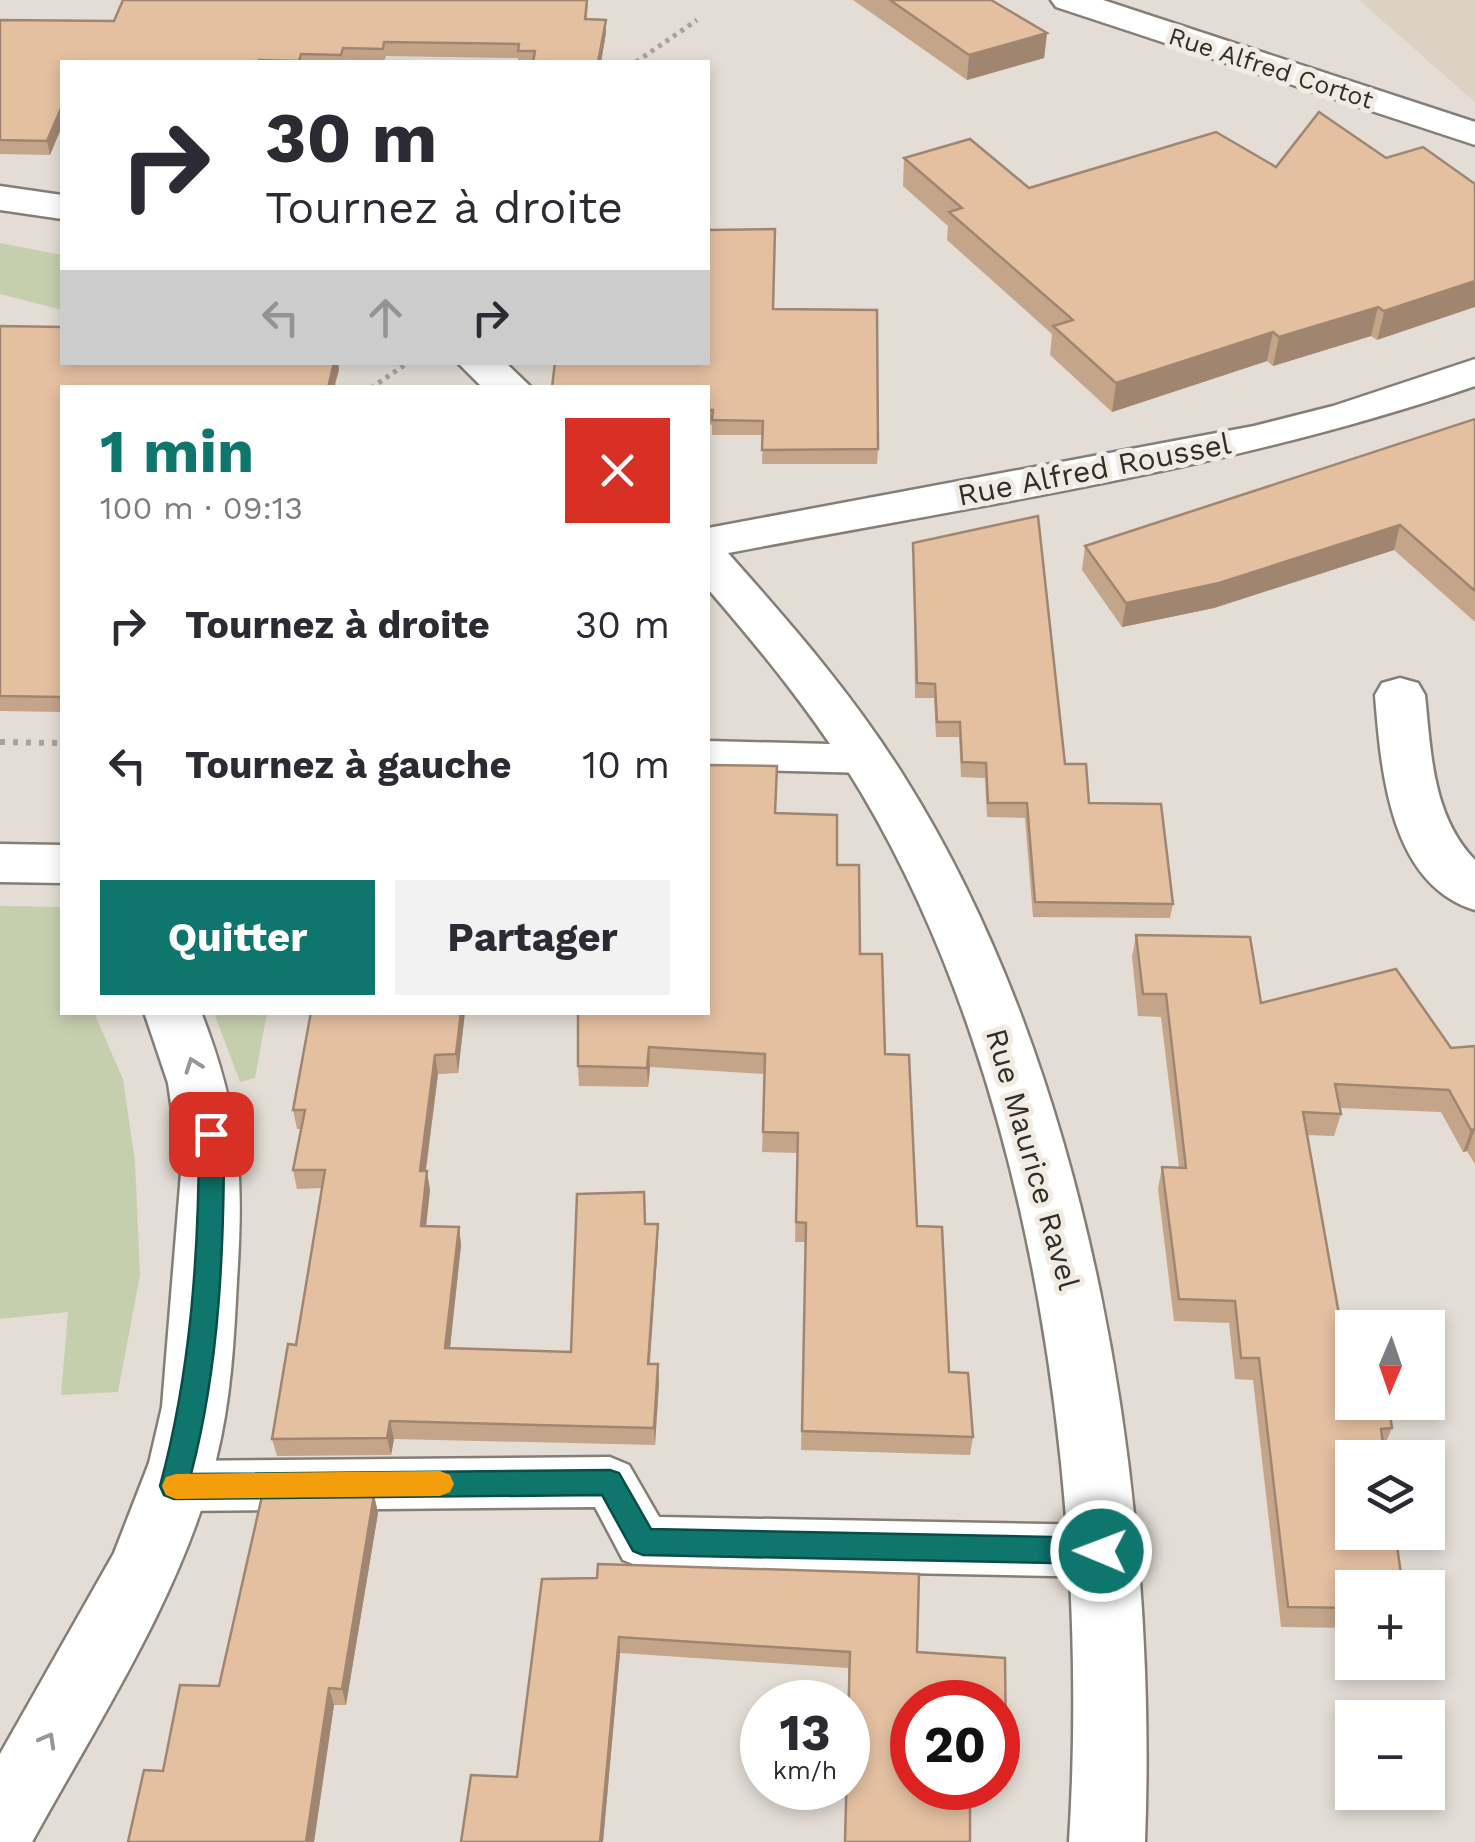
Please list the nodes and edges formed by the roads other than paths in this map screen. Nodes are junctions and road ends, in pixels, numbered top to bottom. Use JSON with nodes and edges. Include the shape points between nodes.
{"nodes":[{"id":1,"x":1068,"y":0,"type":"edge"},
{"id":2,"x":1475,"y":134,"type":"edge"},
{"id":3,"x":0,"y":198,"type":"edge"},
{"id":4,"x":60,"y":207,"type":"edge"},
{"id":5,"x":482,"y":365,"type":"edge"},
{"id":6,"x":1475,"y":372,"type":"edge"},
{"id":7,"x":508,"y":385,"type":"edge"},
{"id":8,"x":710,"y":542,"type":"edge"},
{"id":9,"x":710,"y":562,"type":"edge"},
{"id":10,"x":1400,"y":696,"type":"dead end"},
{"id":11,"x":710,"y":755,"type":"edge"},
{"id":12,"x":868,"y":758,"type":"junction"},
{"id":13,"x":0,"y":863,"type":"edge"},
{"id":14,"x":60,"y":864,"type":"edge"},
{"id":15,"x":1475,"y":890,"type":"edge"},
{"id":16,"x":173,"y":1015,"type":"edge"},
{"id":17,"x":174,"y":1486,"type":"junction"},
{"id":18,"x":1101,"y":1551,"type":"junction"},
{"id":19,"x":0,"y":1824,"type":"edge"},
{"id":20,"x":1107,"y":1842,"type":"edge"}],
"edges":[{"from":1,"to":2,"type":"street","name":"Rue Alfred Cortot"},
{"from":3,"to":4,"type":"street"},
{"from":5,"to":7,"type":"street"},
{"from":6,"to":8,"type":"street","name":"Rue Alfred Roussel","via":[[1255,439]]},
{"from":9,"to":12,"type":"street","name":"Rue Maurice Ravel","via":[[788,647]]},
{"from":10,"to":15,"type":"street","via":[[1412,804],[1449,864]]},
{"from":11,"to":12,"type":"lane"},
{"from":12,"to":18,"type":"street","name":"Rue Maurice Ravel","via":[[963,940],[1044,1177],[1079,1329]]},
{"from":13,"to":14,"type":"street"},
{"from":17,"to":16,"type":"street","one_way":true,"via":[[195,1407],[213,1173],[204,1098]]},
{"from":17,"to":18,"type":"lane","via":[[610,1482],[643,1542]]},
{"from":19,"to":17,"type":"street","one_way":true,"via":[[107,1634]]},
{"from":18,"to":20,"type":"street","name":"Rue Maurice Ravel"}]}
